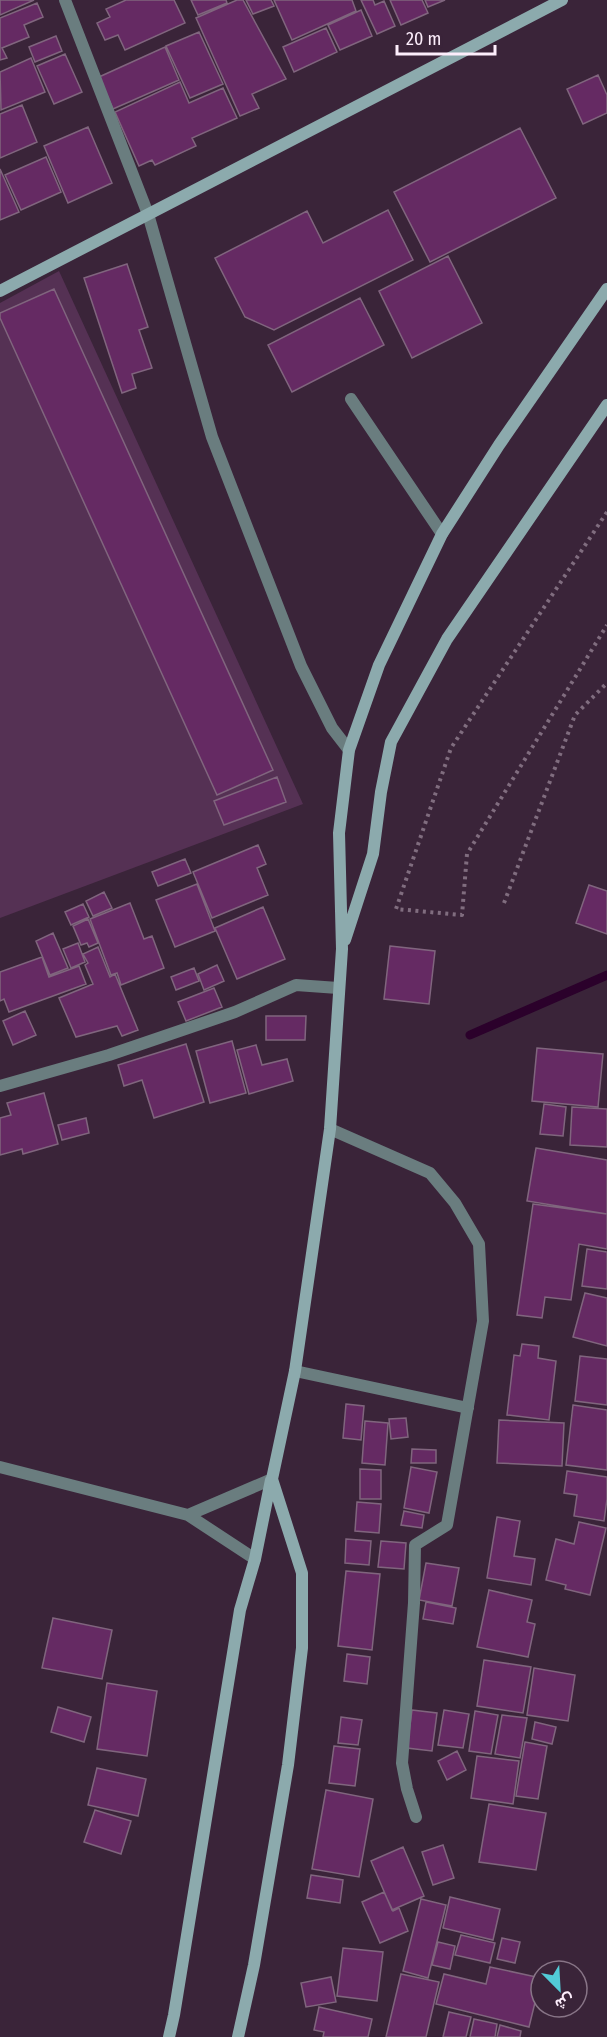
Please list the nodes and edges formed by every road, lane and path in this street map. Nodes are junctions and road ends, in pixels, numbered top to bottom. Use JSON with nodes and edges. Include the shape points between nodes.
{"nodes":[{"id":1,"x":65,"y":0,"type":"edge"},
{"id":2,"x":562,"y":0,"type":"edge"},
{"id":3,"x":148,"y":214,"type":"junction"},
{"id":4,"x":607,"y":289,"type":"edge"},
{"id":5,"x":0,"y":291,"type":"edge"},
{"id":6,"x":351,"y":399,"type":"dead end"},
{"id":7,"x":607,"y":405,"type":"edge"},
{"id":8,"x":607,"y":512,"type":"edge"},
{"id":9,"x":442,"y":534,"type":"junction"},
{"id":10,"x":607,"y":625,"type":"edge"},
{"id":11,"x":607,"y":683,"type":"edge"},
{"id":12,"x":349,"y":750,"type":"junction"},
{"id":13,"x":504,"y":903,"type":"dead end"},
{"id":14,"x":342,"y":949,"type":"junction"},
{"id":15,"x":338,"y":988,"type":"junction"},
{"id":16,"x":0,"y":1086,"type":"edge"},
{"id":17,"x":330,"y":1129,"type":"junction"},
{"id":18,"x":295,"y":1371,"type":"junction"},
{"id":19,"x":468,"y":1408,"type":"junction"},
{"id":20,"x":0,"y":1467,"type":"edge"},
{"id":21,"x":272,"y":1479,"type":"junction"},
{"id":22,"x":188,"y":1515,"type":"junction"},
{"id":23,"x":255,"y":1559,"type":"junction"},
{"id":24,"x":416,"y":1817,"type":"dead end"},
{"id":25,"x":169,"y":2037,"type":"edge"},
{"id":26,"x":238,"y":2037,"type":"edge"}],
"edges":[{"from":1,"to":3,"type":"street"},
{"from":2,"to":3,"type":"main road"},
{"from":3,"to":5,"type":"main road"},
{"from":3,"to":12,"type":"street","via":[[212,436],[301,666],[332,728]]},
{"from":4,"to":9,"type":"main road"},
{"from":6,"to":9,"type":"street"},
{"from":7,"to":14,"type":"main road","via":[[447,639],[391,742],[373,854]]},
{"from":8,"to":10,"type":"path","via":[[451,748],[396,909],[462,915],[466,854]]},
{"from":9,"to":12,"type":"main road","via":[[379,665]]},
{"from":11,"to":13,"type":"path","via":[[574,715]]},
{"from":12,"to":14,"type":"main road","via":[[339,833]]},
{"from":14,"to":15,"type":"main road"},
{"from":15,"to":16,"type":"street","via":[[296,985],[204,1023]]},
{"from":15,"to":17,"type":"main road"},
{"from":17,"to":18,"type":"main road"},
{"from":17,"to":19,"type":"street","via":[[430,1173],[455,1203],[479,1244],[483,1321]]},
{"from":18,"to":19,"type":"street"},
{"from":18,"to":21,"type":"main road"},
{"from":19,"to":24,"type":"street","via":[[447,1525],[415,1545],[402,1763]]},
{"from":20,"to":22,"type":"street"},
{"from":21,"to":22,"type":"street"},
{"from":21,"to":23,"type":"main road"},
{"from":21,"to":26,"type":"main road","via":[[302,1573],[302,1648],[286,1776]]},
{"from":22,"to":23,"type":"street"},
{"from":23,"to":25,"type":"main road","via":[[240,1610]]}]}
